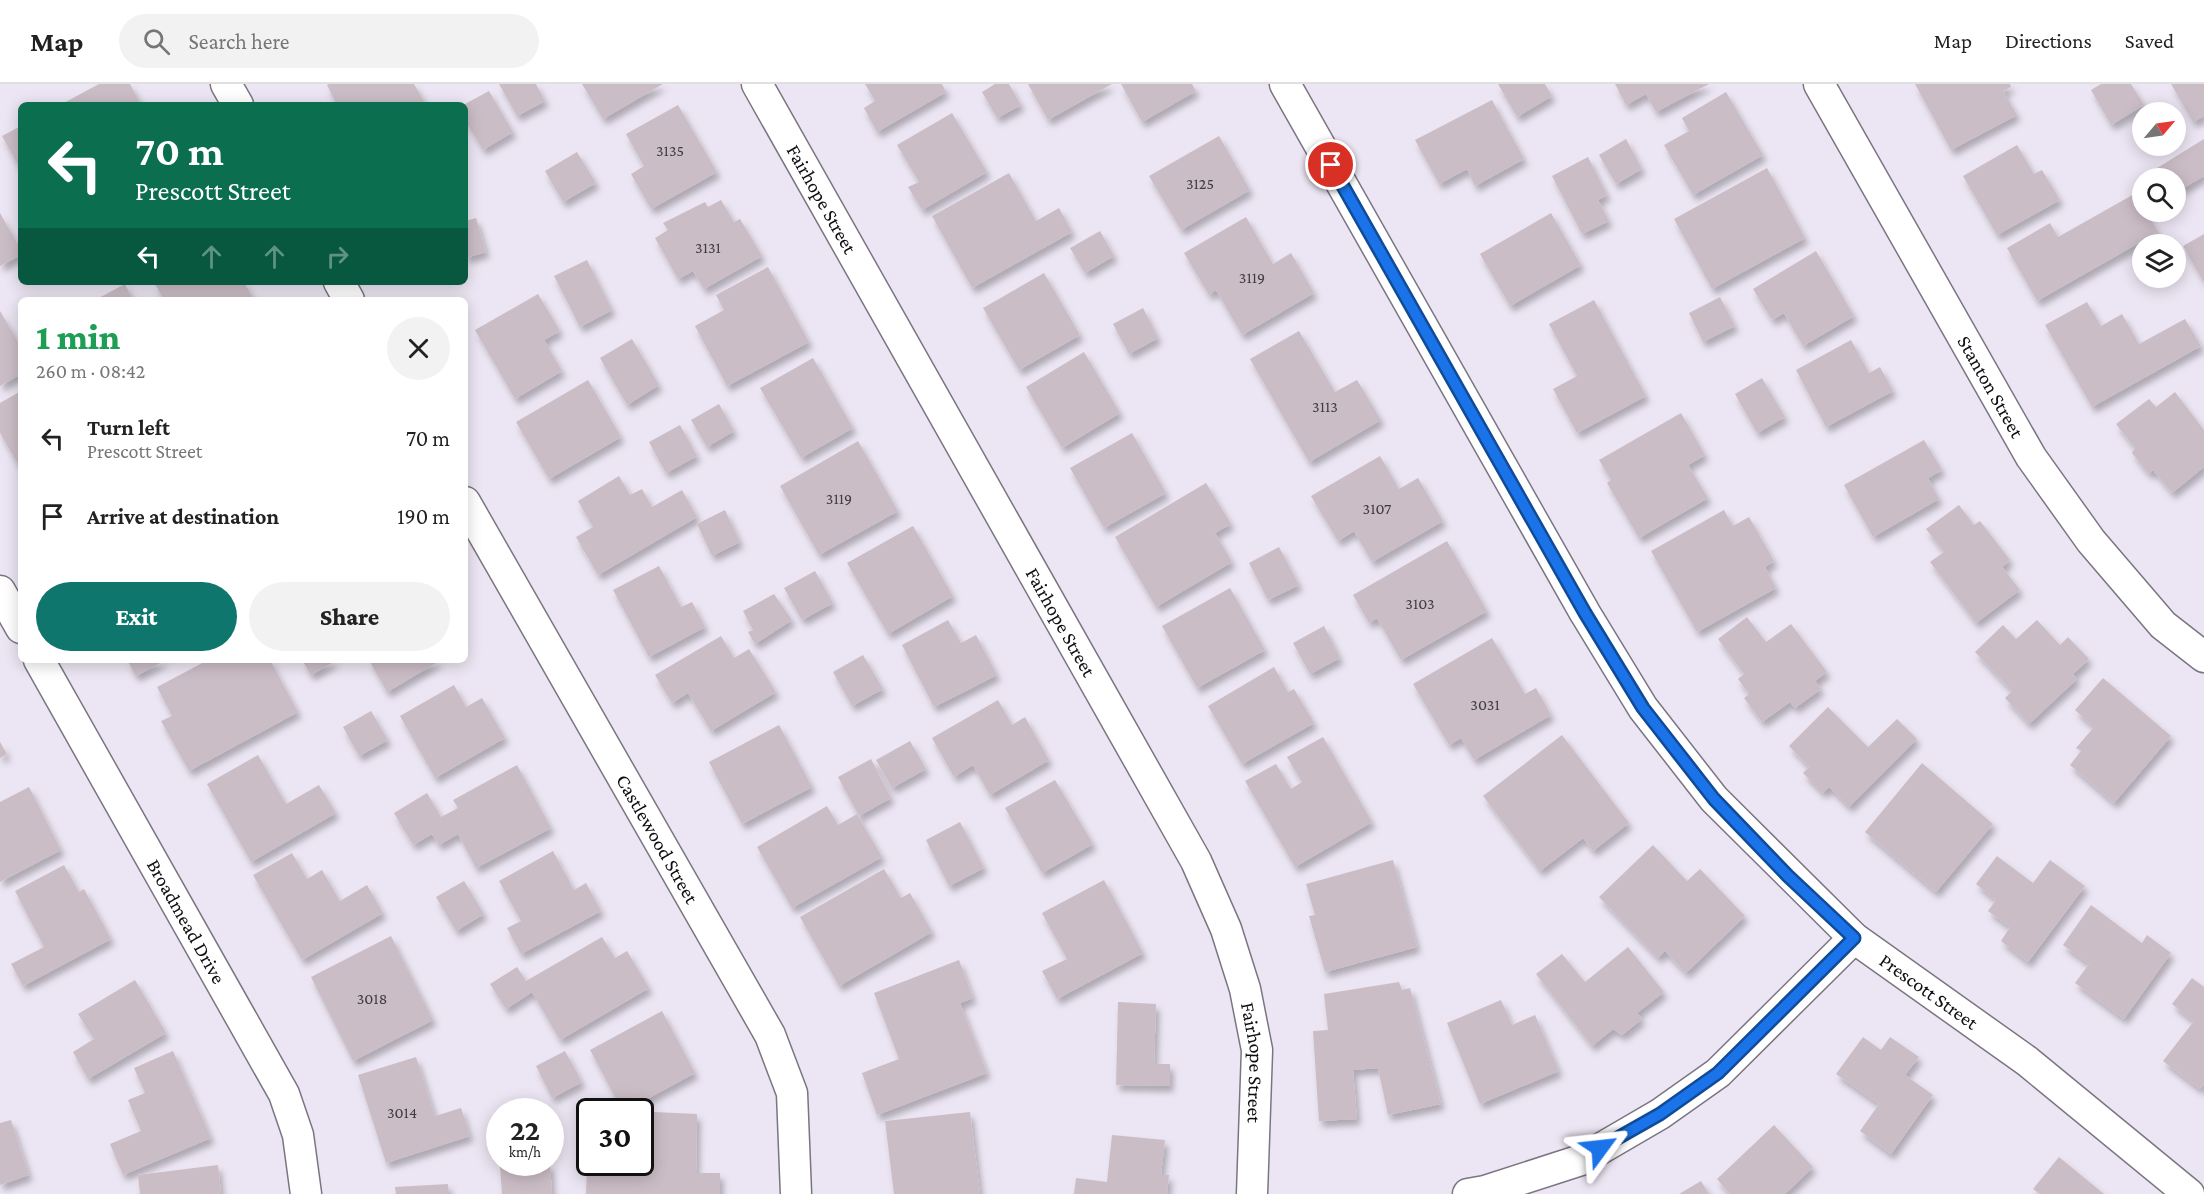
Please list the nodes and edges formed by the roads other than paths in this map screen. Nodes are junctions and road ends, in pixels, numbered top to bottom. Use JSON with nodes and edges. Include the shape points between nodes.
{"nodes":[{"id":1,"x":226,"y":84,"type":"edge"},
{"id":2,"x":757,"y":84,"type":"edge"},
{"id":3,"x":1285,"y":84,"type":"edge"},
{"id":4,"x":1819,"y":84,"type":"edge"},
{"id":5,"x":236,"y":102,"type":"edge"},
{"id":6,"x":468,"y":507,"type":"edge"},
{"id":7,"x":0,"y":591,"type":"edge"},
{"id":8,"x":18,"y":623,"type":"edge"},
{"id":9,"x":2204,"y":657,"type":"edge"},
{"id":10,"x":41,"y":663,"type":"edge"},
{"id":11,"x":1854,"y":938,"type":"junction"},
{"id":12,"x":306,"y":1194,"type":"edge"},
{"id":13,"x":795,"y":1194,"type":"edge"},
{"id":14,"x":1252,"y":1194,"type":"edge"},
{"id":15,"x":1468,"y":1194,"type":"edge"},
{"id":16,"x":2189,"y":1194,"type":"edge"}],
"edges":[{"from":1,"to":5,"type":"street"},
{"from":2,"to":14,"type":"street","name":"Fairhope Street","via":[[1196,861],[1226,929],[1245,988],[1257,1050]]},
{"from":3,"to":11,"type":"street","name":"Prescott Street","via":[[1585,613],[1643,708],[1714,799]]},
{"from":4,"to":9,"type":"street","name":"Stanton Street","via":[[2031,457],[2091,541],[2163,625]]},
{"from":6,"to":13,"type":"street","name":"Castlewood Street","via":[[770,1035],[792,1093]]},
{"from":7,"to":8,"type":"street"},
{"from":10,"to":12,"type":"street","name":"Broadmead Drive","via":[[284,1094],[298,1135]]},
{"from":11,"to":15,"type":"street","via":[[1718,1073],[1660,1114],[1581,1160]]},
{"from":11,"to":16,"type":"street","name":"Prescott Street","via":[[2027,1061]]}]}
